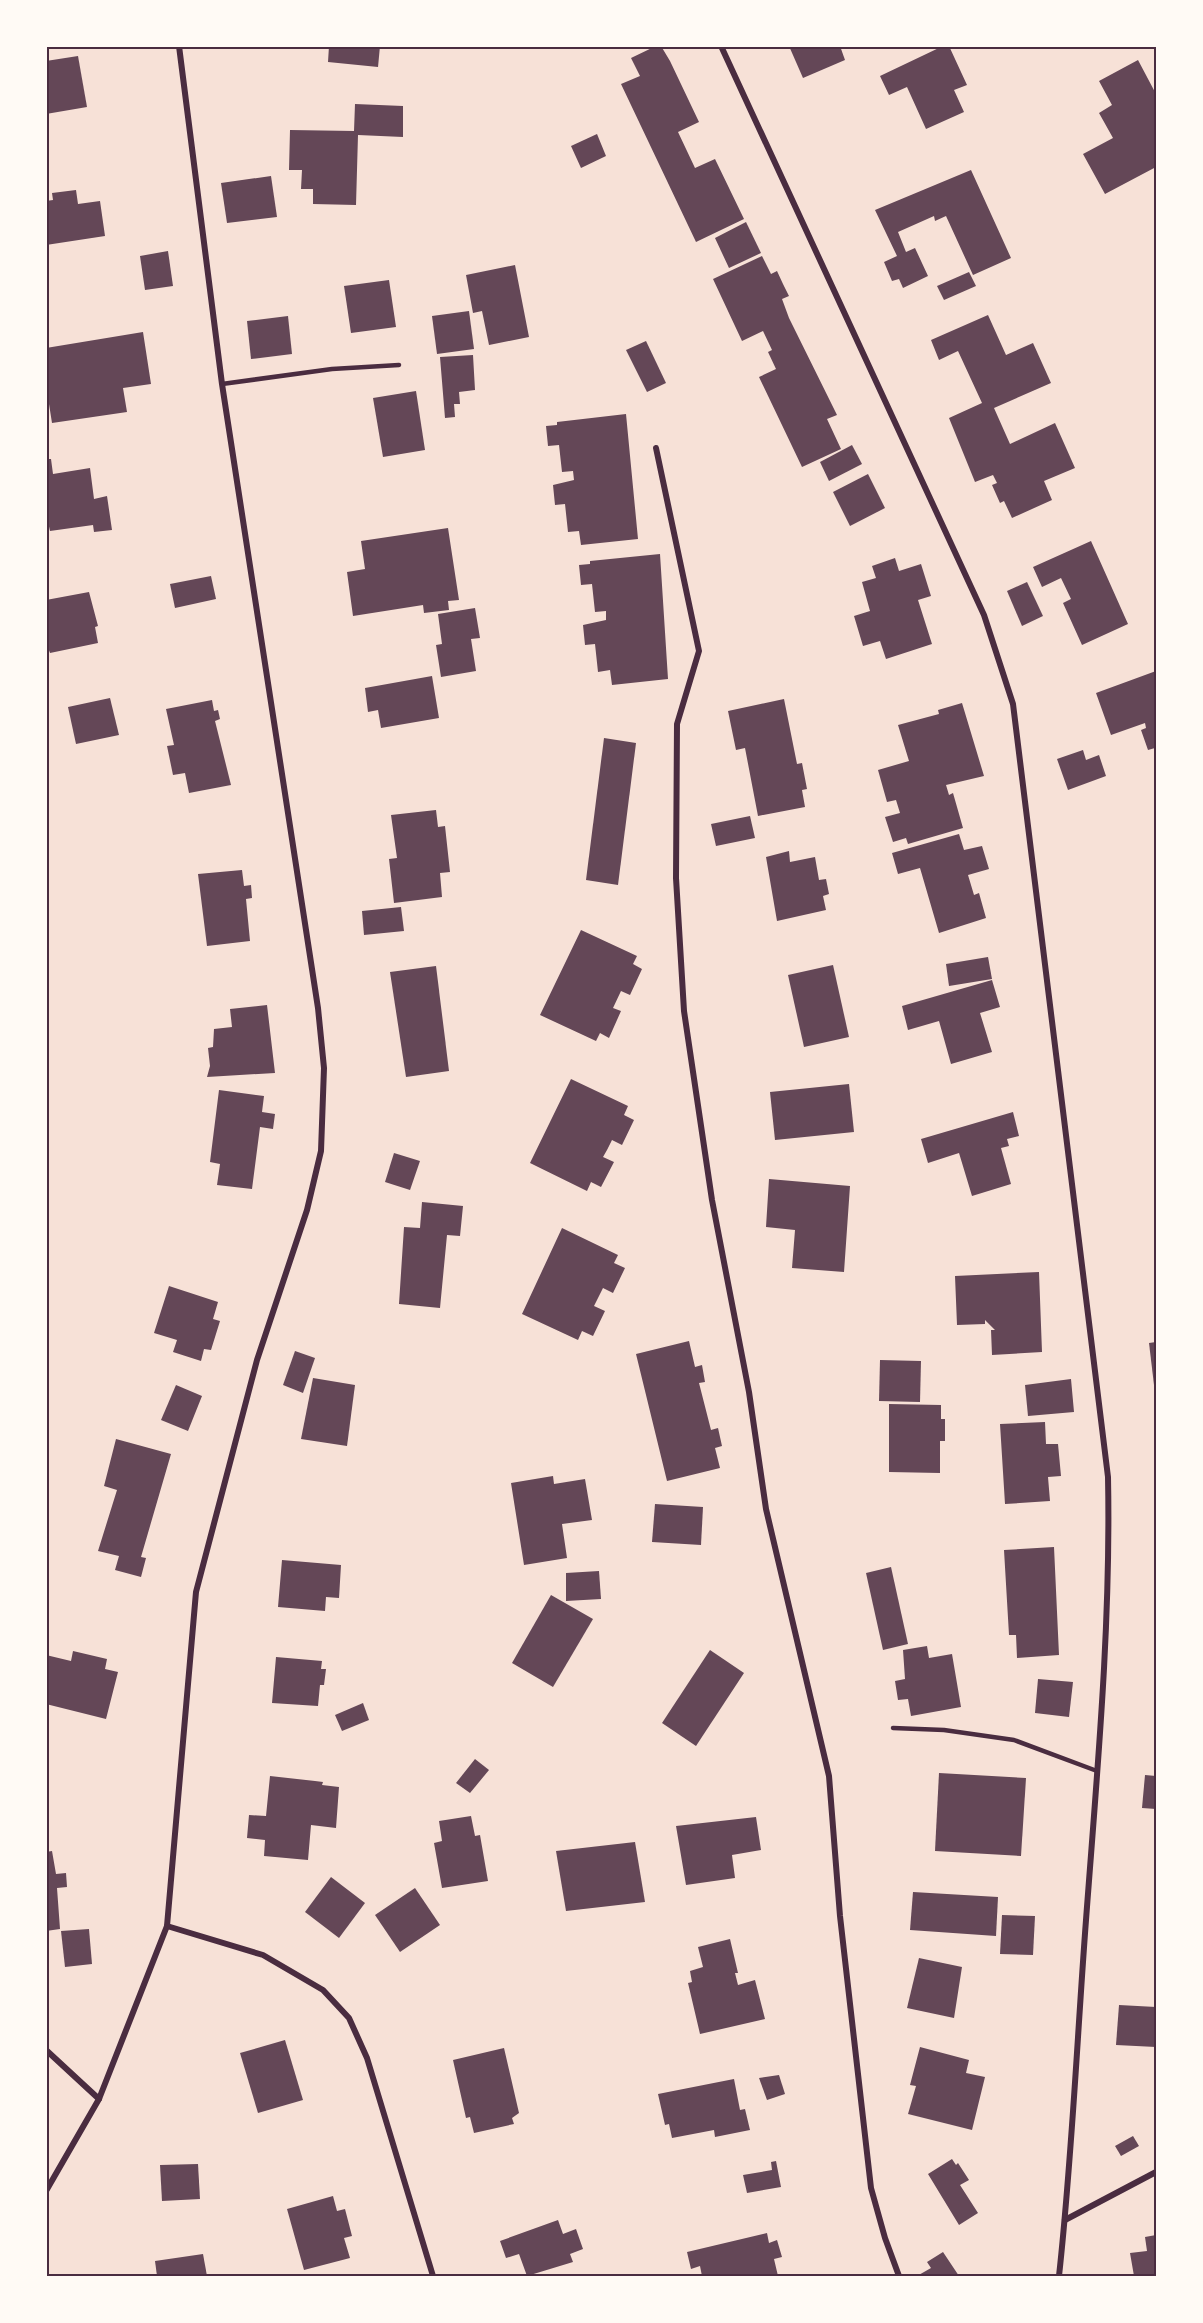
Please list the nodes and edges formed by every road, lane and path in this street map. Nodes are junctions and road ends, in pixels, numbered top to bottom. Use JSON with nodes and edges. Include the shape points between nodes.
{"nodes":[{"id":1,"x":179,"y":46,"type":"edge"},
{"id":2,"x":721,"y":46,"type":"edge"},
{"id":3,"x":399,"y":365,"type":"dead end"},
{"id":4,"x":222,"y":384,"type":"junction"},
{"id":5,"x":657,"y":448,"type":"dead end"},
{"id":6,"x":892,"y":1728,"type":"dead end"},
{"id":7,"x":1097,"y":1771,"type":"junction"},
{"id":8,"x":166,"y":1926,"type":"junction"},
{"id":9,"x":46,"y":2050,"type":"edge"},
{"id":10,"x":99,"y":2099,"type":"junction"},
{"id":11,"x":1156,"y":2172,"type":"edge"},
{"id":12,"x":46,"y":2191,"type":"edge"},
{"id":13,"x":1065,"y":2220,"type":"junction"},
{"id":14,"x":433,"y":2277,"type":"edge"},
{"id":15,"x":899,"y":2277,"type":"edge"},
{"id":16,"x":1059,"y":2277,"type":"edge"}],
"edges":[{"from":1,"to":4,"type":"street"},
{"from":2,"to":7,"type":"street","via":[[963,566],[984,615],[1012,704],[1108,1477],[1109,1551]]},
{"from":3,"to":4,"type":"lane","via":[[332,369]]},
{"from":4,"to":8,"type":"street","via":[[318,1008],[325,1109],[321,1151],[308,1210],[257,1360],[196,1592]]},
{"from":5,"to":15,"type":"street","via":[[699,651],[677,724],[676,878],[684,1011],[712,1200],[749,1392],[766,1509],[829,1776],[840,1916],[872,2188]]},
{"from":6,"to":7,"type":"lane","via":[[944,1730],[1014,1740]]},
{"from":7,"to":13,"type":"street"},
{"from":8,"to":10,"type":"street"},
{"from":8,"to":14,"type":"street","via":[[263,1955],[323,1990],[349,2018],[368,2058]]},
{"from":9,"to":10,"type":"street"},
{"from":10,"to":12,"type":"street"},
{"from":11,"to":13,"type":"street"},
{"from":13,"to":16,"type":"street"}]}
